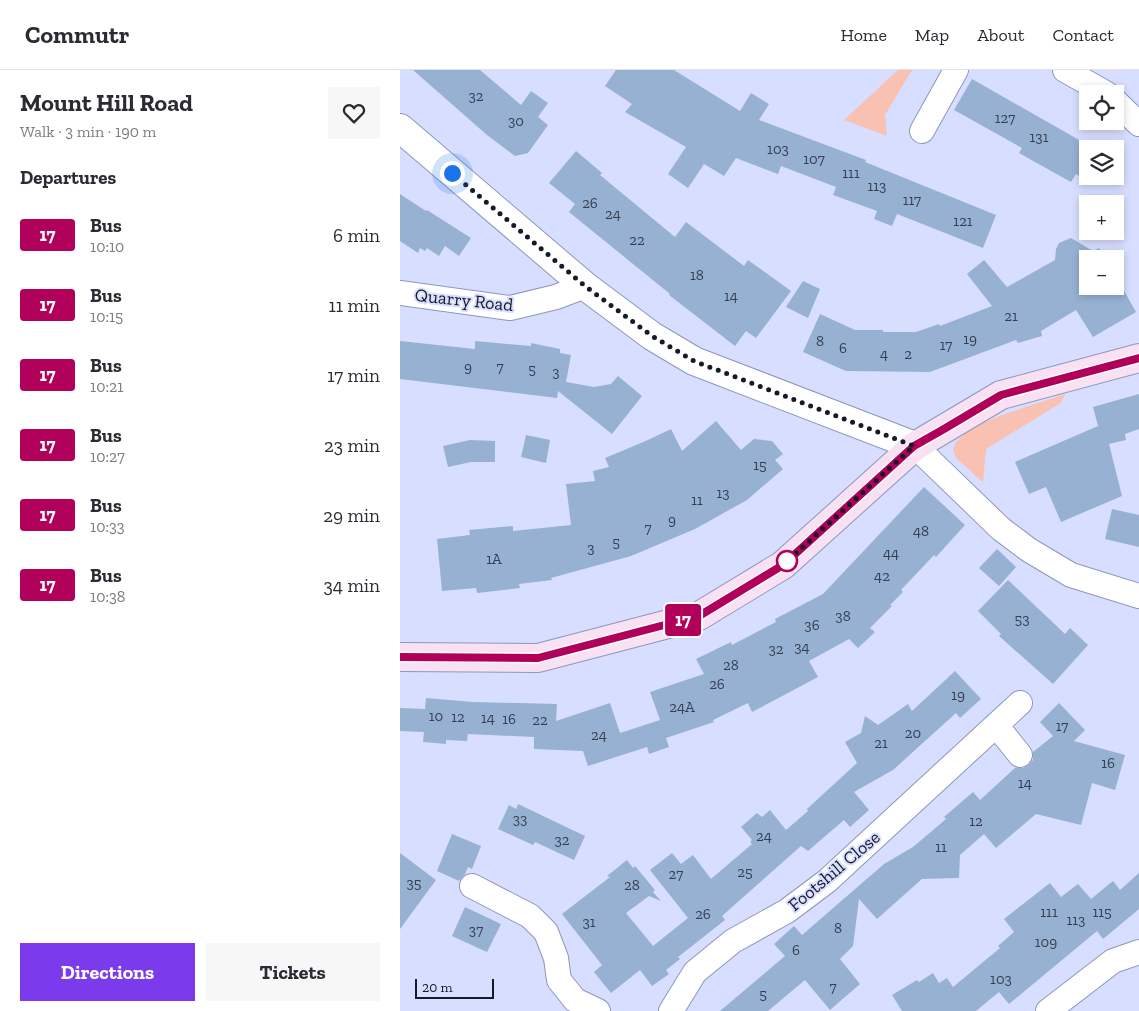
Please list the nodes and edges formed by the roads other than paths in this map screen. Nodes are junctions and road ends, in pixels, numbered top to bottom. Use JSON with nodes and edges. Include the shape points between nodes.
{"nodes":[{"id":1,"x":956,"y":70,"type":"edge"},
{"id":2,"x":1065,"y":70,"type":"edge"},
{"id":3,"x":1091,"y":85,"type":"edge"},
{"id":4,"x":1124,"y":110,"type":"edge"},
{"id":5,"x":1139,"y":124,"type":"edge"},
{"id":6,"x":400,"y":128,"type":"edge"},
{"id":7,"x":922,"y":131,"type":"dead end"},
{"id":8,"x":585,"y":286,"type":"junction"},
{"id":9,"x":400,"y":293,"type":"edge"},
{"id":10,"x":1139,"y":358,"type":"edge"},
{"id":11,"x":914,"y":446,"type":"junction"},
{"id":12,"x":1139,"y":596,"type":"edge"},
{"id":13,"x":400,"y":657,"type":"edge"},
{"id":14,"x":1020,"y":703,"type":"dead end"},
{"id":15,"x":996,"y":725,"type":"junction"},
{"id":16,"x":1020,"y":755,"type":"dead end"},
{"id":17,"x":472,"y":886,"type":"dead end"},
{"id":18,"x":1139,"y":952,"type":"edge"},
{"id":19,"x":598,"y":1011,"type":"edge"},
{"id":20,"x":671,"y":1011,"type":"edge"},
{"id":21,"x":1048,"y":1011,"type":"edge"}],
"edges":[{"from":1,"to":7,"type":"street"},
{"from":2,"to":3,"type":"street"},
{"from":4,"to":5,"type":"street"},
{"from":6,"to":8,"type":"street"},
{"from":8,"to":9,"type":"street","name":"Quarry Road","via":[[510,308]]},
{"from":8,"to":11,"type":"street","via":[[652,336],[694,361]]},
{"from":10,"to":11,"type":"main road","via":[[1001,395]]},
{"from":11,"to":12,"type":"street","via":[[1001,529],[1029,550],[1071,575]]},
{"from":11,"to":13,"type":"main road","via":[[783,565],[699,616],[538,658]]},
{"from":14,"to":15,"type":"street","name":"Footshill Close"},
{"from":15,"to":16,"type":"street"},
{"from":15,"to":20,"type":"street","name":"Footshill Close","via":[[827,881],[787,911],[733,941],[695,972]]},
{"from":17,"to":19,"type":"street","via":[[530,916],[546,932],[556,958],[559,980],[575,1000]]},
{"from":18,"to":21,"type":"street","via":[[1113,960]]}]}
